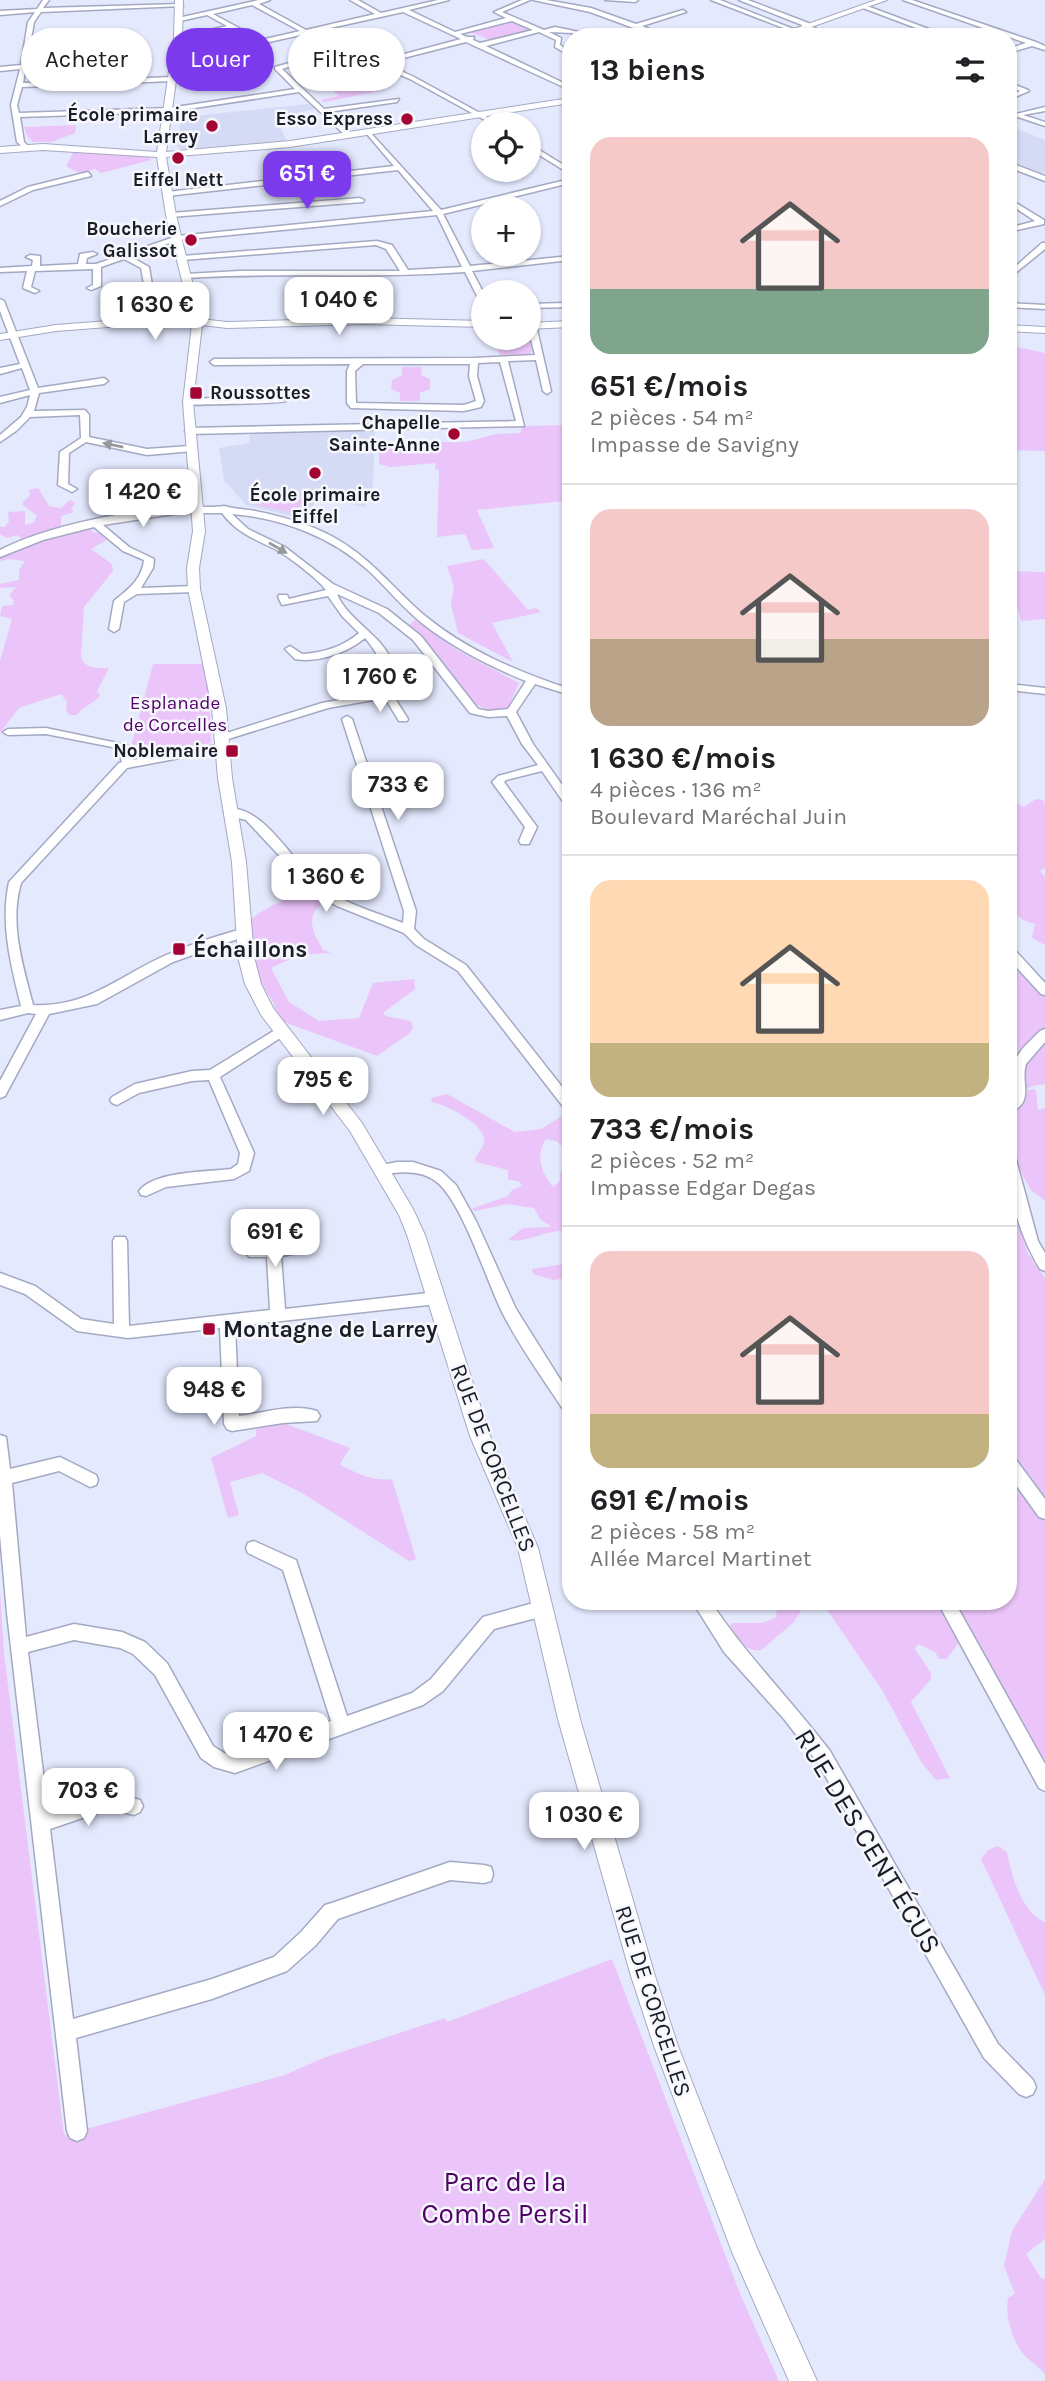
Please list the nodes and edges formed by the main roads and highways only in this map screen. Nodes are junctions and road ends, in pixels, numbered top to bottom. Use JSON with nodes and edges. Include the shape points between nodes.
{"nodes":[{"id":1,"x":882,"y":1,"type":"edge"},
{"id":2,"x":180,"y":3,"type":"edge"},
{"id":3,"x":800,"y":28,"type":"edge"},
{"id":4,"x":562,"y":101,"type":"edge"},
{"id":5,"x":24,"y":146,"type":"junction"},
{"id":6,"x":0,"y":148,"type":"edge"},
{"id":7,"x":162,"y":149,"type":"junction"},
{"id":8,"x":197,"y":322,"type":"junction"},
{"id":9,"x":562,"y":322,"type":"edge"},
{"id":10,"x":541,"y":323,"type":"edge"},
{"id":11,"x":471,"y":324,"type":"edge"},
{"id":12,"x":1017,"y":328,"type":"edge"},
{"id":13,"x":1045,"y":330,"type":"edge"},
{"id":14,"x":0,"y":337,"type":"edge"},
{"id":15,"x":14,"y":337,"type":"junction"},
{"id":16,"x":0,"y":343,"type":"edge"},
{"id":17,"x":803,"y":2381,"type":"edge"}],
"edges":[{"from":1,"to":3,"type":"main road"},
{"from":2,"to":7,"type":"main road","name":"RUE DE CORCELLES"},
{"from":4,"to":7,"type":"main road","via":[[290,144]]},
{"from":5,"to":6,"type":"main road"},
{"from":5,"to":7,"type":"main road"},
{"from":5,"to":7,"type":"main road"},
{"from":7,"to":8,"type":"main road","name":"RUE DE CORCELLES","via":[[167,194]]},
{"from":8,"to":11,"type":"main road"},
{"from":8,"to":15,"type":"main road"},
{"from":8,"to":17,"type":"main road","name":"RUE DE CORCELLES","via":[[188,402],[199,531],[194,589],[211,661],[253,984],[280,1032],[356,1127],[411,1224],[480,1436],[521,1527],[602,1838],[666,2046],[745,2252]]},
{"from":9,"to":10,"type":"main road"},
{"from":12,"to":13,"type":"main road"},
{"from":14,"to":15,"type":"main road"},
{"from":15,"to":16,"type":"main road"}]}
